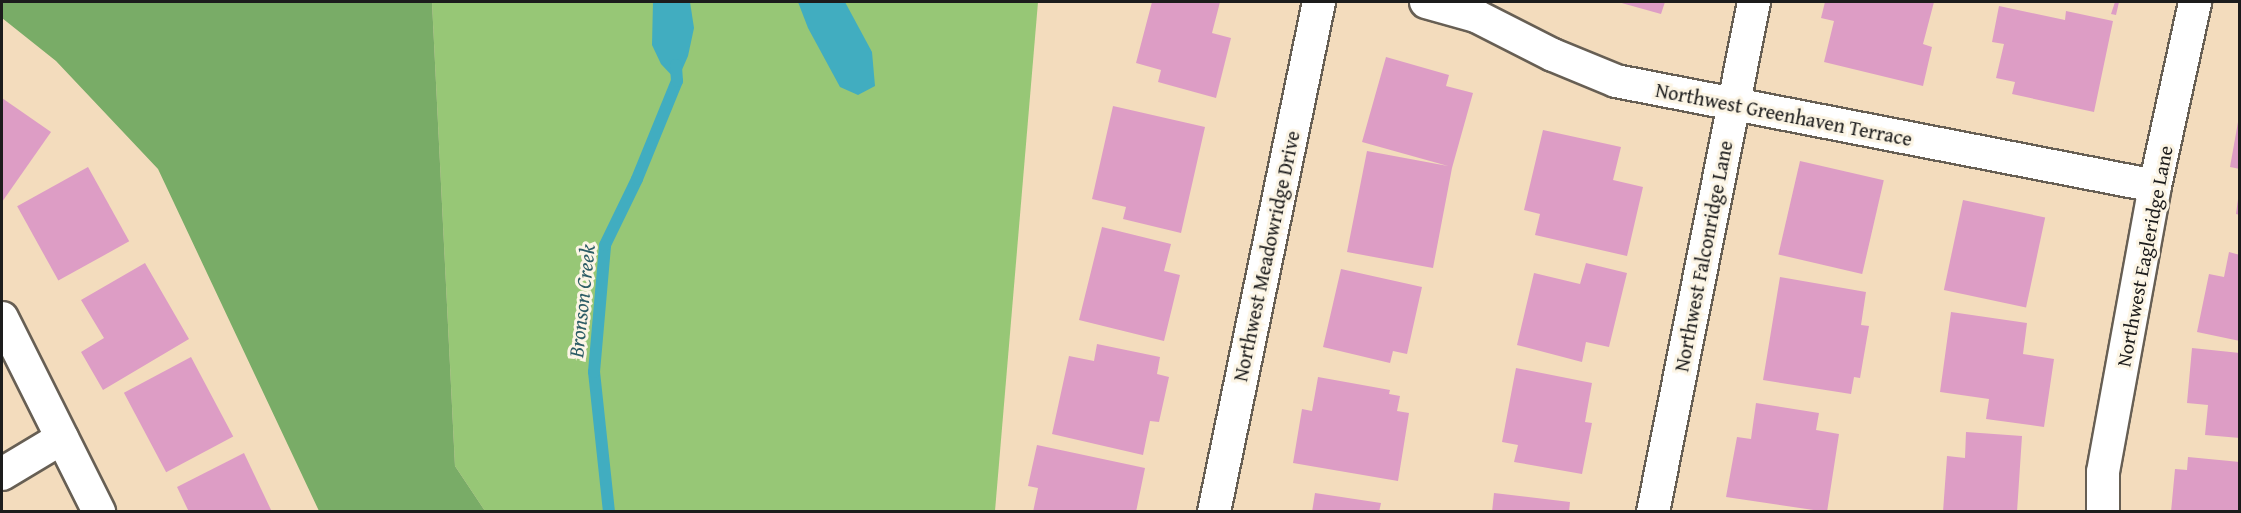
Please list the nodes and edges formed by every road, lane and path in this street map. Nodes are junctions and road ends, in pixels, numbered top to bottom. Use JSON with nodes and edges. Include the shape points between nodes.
{"nodes":[{"id":1,"x":1319,"y":2,"type":"edge"},
{"id":2,"x":1426,"y":2,"type":"edge"},
{"id":3,"x":1754,"y":2,"type":"edge"},
{"id":4,"x":2195,"y":2,"type":"edge"},
{"id":5,"x":1733,"y":105,"type":"junction"},
{"id":6,"x":2156,"y":186,"type":"junction"},
{"id":7,"x":2,"y":318,"type":"edge"},
{"id":8,"x":62,"y":438,"type":"junction"},
{"id":9,"x":2,"y":474,"type":"edge"},
{"id":10,"x":99,"y":512,"type":"edge"},
{"id":11,"x":1214,"y":512,"type":"edge"},
{"id":12,"x":1653,"y":512,"type":"edge"},
{"id":13,"x":2103,"y":512,"type":"edge"}],
"edges":[{"from":1,"to":11,"type":"street","name":"Northwest Meadowridge Drive"},
{"from":2,"to":5,"type":"street","name":"Northwest Greenhaven Terrace","via":[[1476,16],[1616,81]]},
{"from":3,"to":5,"type":"street","name":"Northwest Falconridge Lane"},
{"from":4,"to":6,"type":"street","name":"Northwest Eagleridge Lane"},
{"from":5,"to":6,"type":"street","name":"Northwest Greenhaven Terrace"},
{"from":5,"to":12,"type":"street","name":"Northwest Falconridge Lane"},
{"from":6,"to":13,"type":"street","name":"Northwest Eagleridge Lane","via":[[2103,472]]},
{"from":7,"to":8,"type":"street"},
{"from":8,"to":9,"type":"street"},
{"from":8,"to":10,"type":"street"}]}
